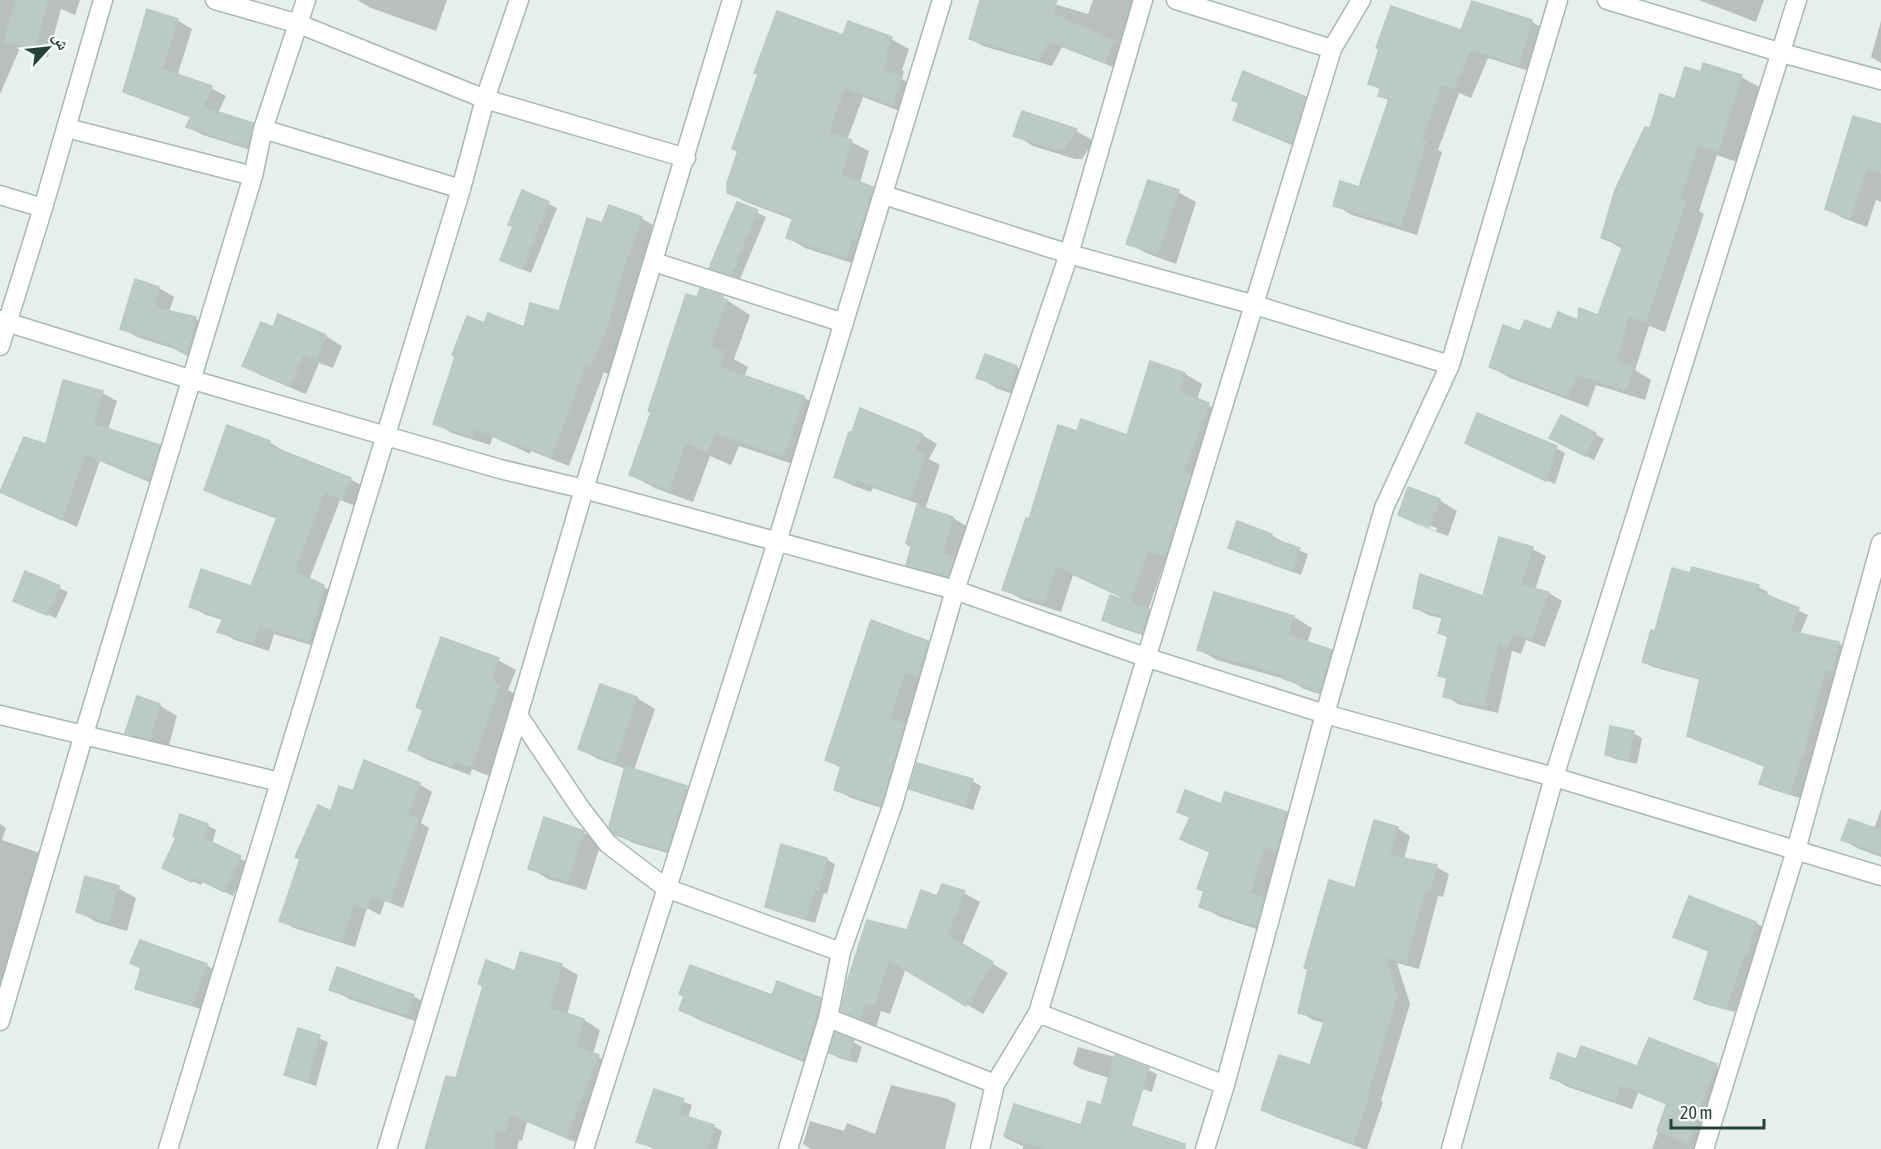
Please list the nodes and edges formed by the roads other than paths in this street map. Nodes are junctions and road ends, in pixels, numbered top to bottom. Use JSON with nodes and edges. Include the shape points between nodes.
{"nodes":[{"id":1,"x":104,"y":0,"type":"edge"},
{"id":2,"x":215,"y":0,"type":"edge"},
{"id":3,"x":306,"y":0,"type":"edge"},
{"id":4,"x":519,"y":0,"type":"edge"},
{"id":5,"x":732,"y":0,"type":"edge"},
{"id":6,"x":942,"y":0,"type":"edge"},
{"id":7,"x":1143,"y":0,"type":"edge"},
{"id":8,"x":1176,"y":0,"type":"edge"},
{"id":9,"x":1361,"y":0,"type":"edge"},
{"id":10,"x":1558,"y":0,"type":"edge"},
{"id":11,"x":1607,"y":0,"type":"edge"},
{"id":12,"x":1797,"y":0,"type":"edge"},
{"id":13,"x":299,"y":24,"type":"junction"},
{"id":14,"x":1332,"y":49,"type":"junction"},
{"id":15,"x":1782,"y":53,"type":"junction"},
{"id":16,"x":1881,"y":80,"type":"edge"},
{"id":17,"x":485,"y":99,"type":"junction"},
{"id":18,"x":67,"y":128,"type":"junction"},
{"id":19,"x":263,"y":129,"type":"junction"},
{"id":20,"x":686,"y":158,"type":"junction"},
{"id":21,"x":253,"y":176,"type":"junction"},
{"id":22,"x":461,"y":189,"type":"junction"},
{"id":23,"x":0,"y":195,"type":"edge"},
{"id":24,"x":884,"y":195,"type":"junction"},
{"id":25,"x":43,"y":208,"type":"junction"},
{"id":26,"x":1069,"y":254,"type":"junction"},
{"id":27,"x":654,"y":262,"type":"junction"},
{"id":28,"x":1255,"y":305,"type":"junction"},
{"id":29,"x":4,"y":321,"type":"edge"},
{"id":30,"x":844,"y":323,"type":"junction"},
{"id":31,"x":0,"y":346,"type":"edge"},
{"id":32,"x":1450,"y":365,"type":"junction"},
{"id":33,"x":193,"y":380,"type":"junction"},
{"id":34,"x":385,"y":436,"type":"junction"},
{"id":35,"x":584,"y":489,"type":"junction"},
{"id":36,"x":777,"y":542,"type":"junction"},
{"id":37,"x":1881,"y":543,"type":"edge"},
{"id":38,"x":955,"y":590,"type":"junction"},
{"id":39,"x":1145,"y":657,"type":"junction"},
{"id":40,"x":1325,"y":714,"type":"junction"},
{"id":41,"x":0,"y":715,"type":"edge"},
{"id":42,"x":518,"y":715,"type":"junction"},
{"id":43,"x":84,"y":734,"type":"junction"},
{"id":44,"x":1554,"y":777,"type":"junction"},
{"id":45,"x":280,"y":782,"type":"junction"},
{"id":46,"x":1796,"y":850,"type":"junction"},
{"id":47,"x":1881,"y":876,"type":"edge"},
{"id":48,"x":666,"y":888,"type":"junction"},
{"id":49,"x":841,"y":951,"type":"junction"},
{"id":50,"x":1038,"y":1013,"type":"junction"},
{"id":51,"x":828,"y":1018,"type":"junction"},
{"id":52,"x":0,"y":1021,"type":"edge"},
{"id":53,"x":995,"y":1084,"type":"junction"},
{"id":54,"x":1225,"y":1085,"type":"junction"},
{"id":55,"x":168,"y":1149,"type":"edge"},
{"id":56,"x":387,"y":1149,"type":"edge"},
{"id":57,"x":584,"y":1149,"type":"edge"},
{"id":58,"x":788,"y":1149,"type":"edge"},
{"id":59,"x":980,"y":1149,"type":"edge"},
{"id":60,"x":1205,"y":1149,"type":"edge"},
{"id":61,"x":1451,"y":1149,"type":"edge"},
{"id":62,"x":1704,"y":1149,"type":"edge"}],
"edges":[{"from":1,"to":18,"type":"street"},
{"from":2,"to":13,"type":"street"},
{"from":3,"to":13,"type":"street"},
{"from":4,"to":17,"type":"street"},
{"from":5,"to":20,"type":"street"},
{"from":6,"to":24,"type":"street"},
{"from":7,"to":26,"type":"street"},
{"from":8,"to":14,"type":"street"},
{"from":9,"to":14,"type":"street"},
{"from":10,"to":32,"type":"street"},
{"from":11,"to":15,"type":"street"},
{"from":12,"to":15,"type":"street"},
{"from":13,"to":17,"type":"street"},
{"from":13,"to":19,"type":"street"},
{"from":14,"to":28,"type":"street"},
{"from":15,"to":16,"type":"street"},
{"from":15,"to":44,"type":"street"},
{"from":17,"to":20,"type":"street"},
{"from":17,"to":22,"type":"street"},
{"from":18,"to":21,"type":"street"},
{"from":18,"to":25,"type":"street"},
{"from":19,"to":21,"type":"street"},
{"from":19,"to":22,"type":"street"},
{"from":20,"to":27,"type":"street"},
{"from":21,"to":33,"type":"street"},
{"from":22,"to":34,"type":"street"},
{"from":23,"to":25,"type":"street"},
{"from":24,"to":26,"type":"street"},
{"from":24,"to":30,"type":"street"},
{"from":25,"to":29,"type":"street"},
{"from":26,"to":28,"type":"street"},
{"from":26,"to":38,"type":"street"},
{"from":27,"to":30,"type":"street"},
{"from":27,"to":35,"type":"street"},
{"from":28,"to":32,"type":"street"},
{"from":28,"to":39,"type":"street"},
{"from":29,"to":31,"type":"street"},
{"from":29,"to":33,"type":"street"},
{"from":30,"to":36,"type":"street"},
{"from":32,"to":40,"type":"street","via":[[1384,508]]},
{"from":33,"to":34,"type":"street"},
{"from":33,"to":43,"type":"street"},
{"from":34,"to":35,"type":"street"},
{"from":34,"to":45,"type":"street"},
{"from":35,"to":36,"type":"street"},
{"from":35,"to":42,"type":"street"},
{"from":36,"to":38,"type":"street"},
{"from":36,"to":48,"type":"street"},
{"from":37,"to":46,"type":"street"},
{"from":38,"to":39,"type":"street"},
{"from":38,"to":49,"type":"street","via":[[893,804]]},
{"from":39,"to":40,"type":"street"},
{"from":39,"to":50,"type":"street"},
{"from":40,"to":44,"type":"street"},
{"from":40,"to":54,"type":"street"},
{"from":41,"to":43,"type":"street"},
{"from":42,"to":48,"type":"street","via":[[608,844]]},
{"from":42,"to":56,"type":"street"},
{"from":43,"to":45,"type":"street"},
{"from":43,"to":52,"type":"street"},
{"from":44,"to":46,"type":"street"},
{"from":44,"to":61,"type":"street"},
{"from":45,"to":55,"type":"street"},
{"from":46,"to":47,"type":"street"},
{"from":46,"to":62,"type":"street"},
{"from":48,"to":49,"type":"street"},
{"from":48,"to":57,"type":"street"},
{"from":49,"to":51,"type":"street"},
{"from":50,"to":53,"type":"street"},
{"from":50,"to":54,"type":"street"},
{"from":51,"to":53,"type":"street"},
{"from":51,"to":58,"type":"street"},
{"from":53,"to":59,"type":"street"},
{"from":54,"to":60,"type":"street"}]}
